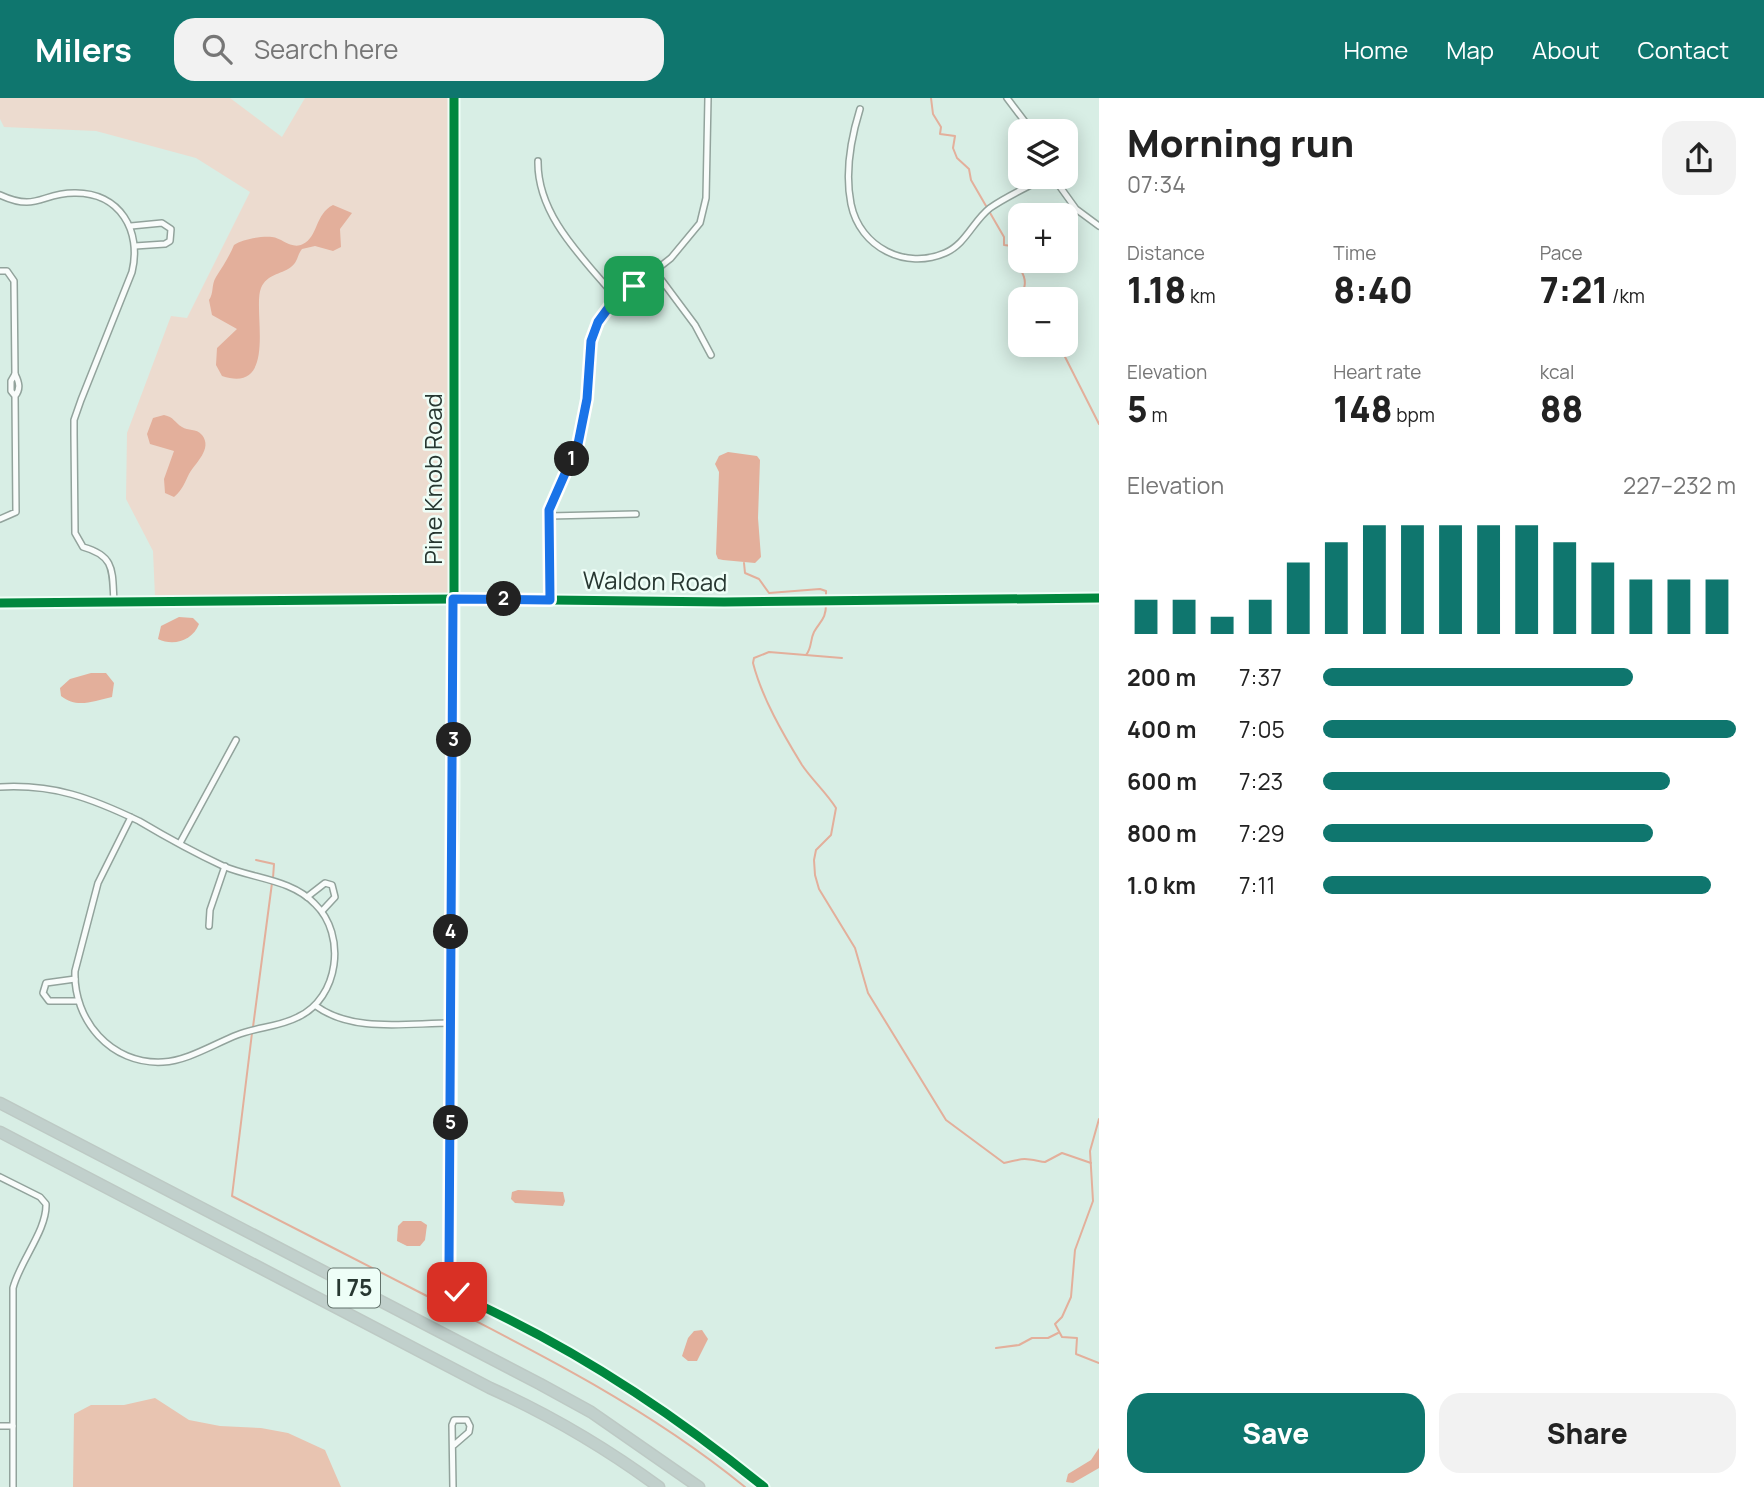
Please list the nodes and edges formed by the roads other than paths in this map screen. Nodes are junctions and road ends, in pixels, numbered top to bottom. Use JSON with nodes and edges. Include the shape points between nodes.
{"nodes":[{"id":1,"x":454,"y":98,"type":"edge"},
{"id":2,"x":708,"y":98,"type":"edge"},
{"id":3,"x":1007,"y":98,"type":"edge"},
{"id":4,"x":860,"y":109,"type":"dead end"},
{"id":5,"x":1023,"y":119,"type":"edge"},
{"id":6,"x":538,"y":161,"type":"dead end"},
{"id":7,"x":1025,"y":189,"type":"edge"},
{"id":8,"x":1062,"y":189,"type":"edge"},
{"id":9,"x":0,"y":195,"type":"edge"},
{"id":10,"x":131,"y":226,"type":"junction"},
{"id":11,"x":1099,"y":226,"type":"edge"},
{"id":12,"x":135,"y":246,"type":"junction"},
{"id":13,"x":654,"y":270,"type":"junction"},
{"id":14,"x":0,"y":271,"type":"edge"},
{"id":15,"x":618,"y":300,"type":"junction"},
{"id":16,"x":711,"y":355,"type":"dead end"},
{"id":17,"x":636,"y":514,"type":"dead end"},
{"id":18,"x":549,"y":516,"type":"junction"},
{"id":19,"x":0,"y":519,"type":"edge"},
{"id":20,"x":1099,"y":598,"type":"edge"},
{"id":21,"x":453,"y":599,"type":"junction"},
{"id":22,"x":550,"y":600,"type":"junction"},
{"id":23,"x":114,"y":601,"type":"junction"},
{"id":24,"x":0,"y":603,"type":"edge"},
{"id":25,"x":236,"y":740,"type":"dead end"},
{"id":26,"x":0,"y":787,"type":"edge"},
{"id":27,"x":131,"y":817,"type":"junction"},
{"id":28,"x":180,"y":844,"type":"junction"},
{"id":29,"x":225,"y":866,"type":"junction"},
{"id":30,"x":307,"y":897,"type":"junction"},
{"id":31,"x":322,"y":911,"type":"junction"},
{"id":32,"x":209,"y":926,"type":"dead end"},
{"id":33,"x":75,"y":979,"type":"junction"},
{"id":34,"x":78,"y":1001,"type":"junction"},
{"id":35,"x":316,"y":1006,"type":"junction"},
{"id":36,"x":451,"y":1023,"type":"junction"},
{"id":37,"x":0,"y":1103,"type":"edge"},
{"id":38,"x":0,"y":1132,"type":"edge"},
{"id":39,"x":0,"y":1177,"type":"edge"},
{"id":40,"x":0,"y":1426,"type":"edge"},
{"id":41,"x":13,"y":1426,"type":"junction"},
{"id":42,"x":454,"y":1445,"type":"junction"},
{"id":43,"x":13,"y":1487,"type":"edge"},
{"id":44,"x":453,"y":1487,"type":"edge"},
{"id":45,"x":659,"y":1487,"type":"edge"},
{"id":46,"x":699,"y":1487,"type":"edge"},
{"id":47,"x":764,"y":1487,"type":"edge"}],
"edges":[{"from":1,"to":21,"type":"street","name":"Pine Knob Road"},
{"from":2,"to":13,"type":"street","via":[[707,180],[700,223],[683,246]]},
{"from":3,"to":5,"type":"street"},
{"from":4,"to":7,"type":"street","via":[[852,135],[851,206],[870,239],[886,253],[930,259],[949,251],[989,209]]},
{"from":6,"to":15,"type":"street","via":[[537,179],[549,211]]},
{"from":8,"to":11,"type":"street","via":[[1076,209]]},
{"from":9,"to":10,"type":"street","via":[[34,203],[86,193],[116,207]]},
{"from":10,"to":12,"type":"street"},
{"from":10,"to":12,"type":"street","via":[[162,223],[171,229],[170,242]]},
{"from":12,"to":23,"type":"street","via":[[132,272],[74,420],[75,533],[83,547],[100,552],[110,564]]},
{"from":13,"to":15,"type":"street"},
{"from":13,"to":16,"type":"street"},
{"from":14,"to":19,"type":"street","via":[[7,271],[14,281],[15,374],[19,382],[15,396],[16,512]]},
{"from":15,"to":18,"type":"street","via":[[594,330],[578,444]]},
{"from":17,"to":18,"type":"street"},
{"from":18,"to":22,"type":"street"},
{"from":20,"to":22,"type":"street","name":"Waldon Road"},
{"from":21,"to":22,"type":"street","name":"Waldon Road"},
{"from":21,"to":23,"type":"street","name":"Waldon Road"},
{"from":21,"to":36,"type":"street","name":"Pine Knob Road"},
{"from":23,"to":24,"type":"street","name":"Waldon Road"},
{"from":25,"to":28,"type":"street"},
{"from":26,"to":27,"type":"street","via":[[66,791]]},
{"from":27,"to":28,"type":"street"},
{"from":27,"to":33,"type":"street","via":[[98,883]]},
{"from":28,"to":29,"type":"street"},
{"from":29,"to":30,"type":"street"},
{"from":29,"to":32,"type":"street","via":[[209,910]]},
{"from":30,"to":31,"type":"street"},
{"from":30,"to":31,"type":"street","via":[[325,883],[332,886],[335,897]]},
{"from":31,"to":35,"type":"street","via":[[335,947],[334,964],[331,980]]},
{"from":33,"to":34,"type":"street"},
{"from":33,"to":34,"type":"street","via":[[52,980],[43,993],[49,1000]]},
{"from":34,"to":35,"type":"street","via":[[89,1026],[104,1042],[125,1055],[164,1062],[245,1032],[273,1027]]},
{"from":35,"to":36,"type":"street","via":[[352,1023]]},
{"from":36,"to":47,"type":"street","name":"Pine Knob Road","via":[[452,1286],[466,1299],[632,1390]]},
{"from":37,"to":46,"type":"highway","number":"I 75","via":[[591,1412]]},
{"from":38,"to":45,"type":"highway","number":"I 75","via":[[533,1407]]},
{"from":39,"to":41,"type":"street","via":[[40,1197],[47,1215],[13,1288]]},
{"from":40,"to":41,"type":"street"},
{"from":41,"to":43,"type":"street"},
{"from":42,"to":42,"type":"street","via":[[469,1432],[467,1420],[454,1420]]},
{"from":42,"to":44,"type":"street"}]}
